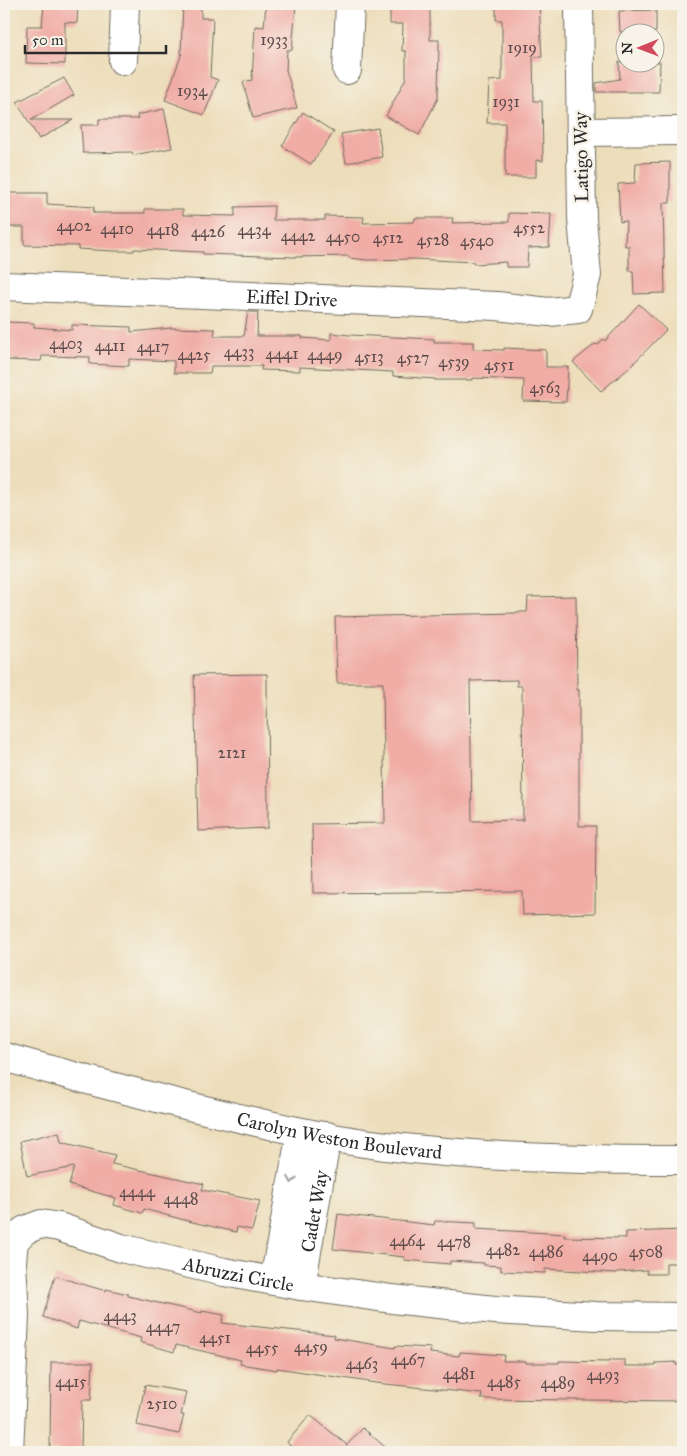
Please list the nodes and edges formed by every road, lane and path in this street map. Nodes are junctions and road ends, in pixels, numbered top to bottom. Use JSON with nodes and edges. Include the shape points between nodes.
{"nodes":[{"id":1,"x":125,"y":4,"type":"edge"},
{"id":2,"x":350,"y":4,"type":"edge"},
{"id":3,"x":579,"y":4,"type":"edge"},
{"id":4,"x":123,"y":61,"type":"dead end"},
{"id":5,"x":347,"y":70,"type":"dead end"},
{"id":6,"x":683,"y":131,"type":"edge"},
{"id":7,"x":581,"y":132,"type":"junction"},
{"id":8,"x":4,"y":286,"type":"edge"},
{"id":9,"x":578,"y":309,"type":"joint"},
{"id":10,"x":4,"y":1057,"type":"edge"},
{"id":11,"x":314,"y":1134,"type":"junction"},
{"id":12,"x":683,"y":1160,"type":"edge"},
{"id":13,"x":274,"y":1281,"type":"junction"},
{"id":14,"x":301,"y":1286,"type":"junction"},
{"id":15,"x":683,"y":1317,"type":"edge"},
{"id":16,"x":9,"y":1452,"type":"edge"}],
"edges":[{"from":1,"to":4,"type":"street"},
{"from":2,"to":5,"type":"street"},
{"from":3,"to":7,"type":"street","name":"Latigo Way"},
{"from":6,"to":7,"type":"street"},
{"from":7,"to":9,"type":"street","name":"Latigo Way","via":[[586,275]]},
{"from":8,"to":9,"type":"street","name":"Eiffel Drive","via":[[497,306],[549,312]]},
{"from":10,"to":11,"type":"street","name":"Carolyn Weston Boulevard","via":[[138,1094]]},
{"from":11,"to":12,"type":"street","name":"Carolyn Weston Boulevard","via":[[384,1146],[484,1155]]},
{"from":11,"to":13,"type":"street","name":"Cadet Way","one_way":true},
{"from":11,"to":14,"type":"street","name":"Cadet Way"},
{"from":13,"to":14,"type":"street","name":"Abruzzi Circle"},
{"from":13,"to":16,"type":"street","name":"Abruzzi Circle","via":[[121,1248],[59,1227],[41,1224],[25,1230],[14,1241],[12,1262],[15,1315]]},
{"from":14,"to":15,"type":"street","name":"Abruzzi Circle","via":[[392,1300],[495,1310]]}]}
